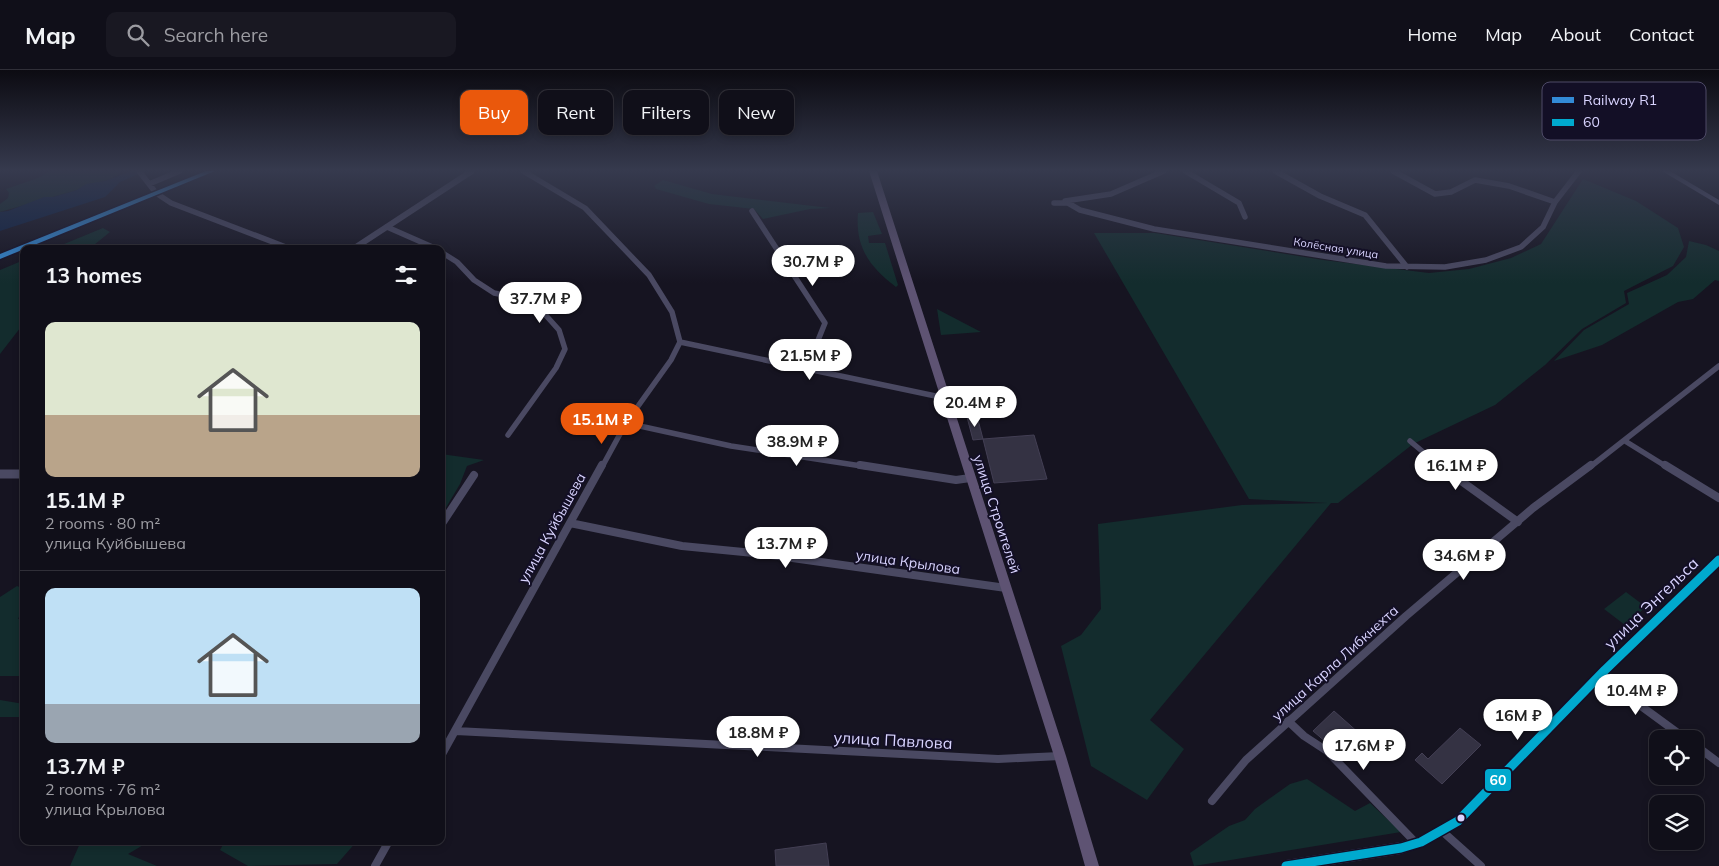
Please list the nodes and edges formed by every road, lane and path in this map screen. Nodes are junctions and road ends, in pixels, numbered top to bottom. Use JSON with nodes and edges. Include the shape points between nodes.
{"nodes":[{"id":1,"x":184,"y":208,"type":"edge"},
{"id":2,"x":416,"y":208,"type":"edge"},
{"id":3,"x":585,"y":208,"type":"edge"},
{"id":4,"x":885,"y":208,"type":"edge"},
{"id":5,"x":1079,"y":208,"type":"edge"},
{"id":6,"x":1242,"y":208,"type":"edge"},
{"id":7,"x":1348,"y":208,"type":"edge"},
{"id":8,"x":1552,"y":208,"type":"edge"},
{"id":9,"x":752,"y":211,"type":"dead end"},
{"id":10,"x":1245,"y":217,"type":"dead end"},
{"id":11,"x":387,"y":227,"type":"junction"},
{"id":12,"x":281,"y":245,"type":"edge"},
{"id":13,"x":359,"y":245,"type":"edge"},
{"id":14,"x":428,"y":245,"type":"edge"},
{"id":15,"x":445,"y":254,"type":"edge"},
{"id":16,"x":1407,"y":267,"type":"junction"},
{"id":17,"x":680,"y":342,"type":"junction"},
{"id":18,"x":1719,"y":366,"type":"edge"},
{"id":19,"x":806,"y":370,"type":"junction"},
{"id":20,"x":945,"y":398,"type":"junction"},
{"id":21,"x":626,"y":424,"type":"junction"},
{"id":22,"x":508,"y":434,"type":"dead end"},
{"id":23,"x":1410,"y":441,"type":"dead end"},
{"id":24,"x":1625,"y":441,"type":"junction"},
{"id":25,"x":0,"y":474,"type":"edge"},
{"id":26,"x":20,"y":474,"type":"edge"},
{"id":27,"x":474,"y":475,"type":"dead end"},
{"id":28,"x":970,"y":478,"type":"junction"},
{"id":29,"x":1719,"y":498,"type":"edge"},
{"id":30,"x":445,"y":519,"type":"edge"},
{"id":31,"x":1518,"y":522,"type":"junction"},
{"id":32,"x":570,"y":523,"type":"junction"},
{"id":33,"x":1719,"y":560,"type":"edge"},
{"id":34,"x":1006,"y":588,"type":"junction"},
{"id":35,"x":1600,"y":676,"type":"junction"},
{"id":36,"x":1288,"y":721,"type":"junction"},
{"id":37,"x":1674,"y":730,"type":"edge"},
{"id":38,"x":456,"y":731,"type":"junction"},
{"id":39,"x":445,"y":749,"type":"edge"},
{"id":40,"x":1704,"y":752,"type":"edge"},
{"id":41,"x":1060,"y":756,"type":"junction"},
{"id":42,"x":1719,"y":763,"type":"edge"},
{"id":43,"x":1212,"y":801,"type":"dead end"},
{"id":44,"x":1442,"y":831,"type":"junction"},
{"id":45,"x":1416,"y":844,"type":"junction"},
{"id":46,"x":384,"y":845,"type":"edge"},
{"id":47,"x":375,"y":866,"type":"edge"},
{"id":48,"x":1092,"y":866,"type":"edge"},
{"id":49,"x":1286,"y":866,"type":"edge"},
{"id":50,"x":1482,"y":866,"type":"edge"}],
"edges":[{"from":1,"to":12,"type":"street"},
{"from":2,"to":11,"type":"street"},
{"from":3,"to":17,"type":"street","via":[[649,275],[672,312]]},
{"from":4,"to":20,"type":"main road","name":"улица Строителей"},
{"from":5,"to":16,"type":"street","name":"Колёсная улица","via":[[1154,229]]},
{"from":6,"to":10,"type":"street"},
{"from":7,"to":16,"type":"street","via":[[1364,215]]},
{"from":8,"to":16,"type":"street","name":"Колёсная улица","via":[[1543,227],[1521,248],[1486,260],[1445,267]]},
{"from":9,"to":19,"type":"street","via":[[825,323]]},
{"from":11,"to":13,"type":"street"},
{"from":11,"to":14,"type":"street"},
{"from":15,"to":22,"type":"street","via":[[494,293],[533,301],[559,330],[565,349],[556,368]]},
{"from":17,"to":19,"type":"street"},
{"from":17,"to":21,"type":"street","name":"улица Куйбышева"},
{"from":18,"to":24,"type":"street","name":"улица Карла Либкнехта"},
{"from":19,"to":20,"type":"street"},
{"from":20,"to":28,"type":"main road","name":"улица Строителей"},
{"from":21,"to":28,"type":"street","via":[[730,446],[956,480]]},
{"from":21,"to":32,"type":"street","name":"улица Куйбышева"},
{"from":23,"to":31,"type":"street"},
{"from":24,"to":29,"type":"street"},
{"from":24,"to":31,"type":"street","name":"улица Карла Либкнехта"},
{"from":25,"to":26,"type":"street"},
{"from":27,"to":30,"type":"street"},
{"from":28,"to":34,"type":"main road","name":"улица Строителей"},
{"from":31,"to":36,"type":"street","name":"улица Карла Либкнехта"},
{"from":32,"to":34,"type":"street","name":"улица Крылова","via":[[682,546],[764,554]]},
{"from":32,"to":38,"type":"street","name":"улица Куйбышева"},
{"from":33,"to":35,"type":"main road","name":"улица Энгельса"},
{"from":34,"to":41,"type":"main road","name":"улица Строителей"},
{"from":35,"to":37,"type":"street"},
{"from":35,"to":44,"type":"main road","name":"улица Энгельса","via":[[1458,821]]},
{"from":36,"to":43,"type":"street","name":"улица Карла Либкнехта","via":[[1246,760]]},
{"from":36,"to":45,"type":"street","via":[[1327,751]]},
{"from":38,"to":39,"type":"street","name":"улица Куйбышева"},
{"from":38,"to":41,"type":"street","name":"улица Павлова","via":[[998,759]]},
{"from":40,"to":42,"type":"street"},
{"from":41,"to":48,"type":"main road","name":"улица Строителей"},
{"from":44,"to":45,"type":"main road","name":"улица Энгельса"},
{"from":44,"to":50,"type":"street"},
{"from":45,"to":49,"type":"main road","name":"улица Энгельса"},
{"from":46,"to":47,"type":"street"}]}
